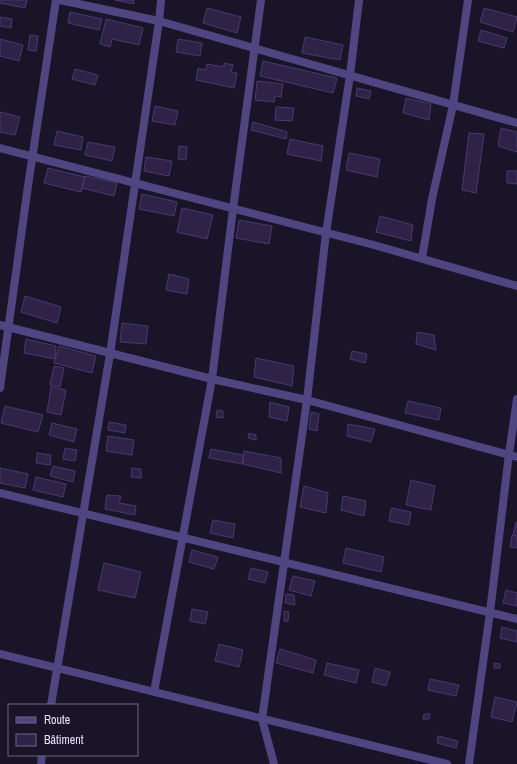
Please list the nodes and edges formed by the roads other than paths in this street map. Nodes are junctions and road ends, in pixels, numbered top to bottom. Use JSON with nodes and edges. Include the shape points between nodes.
{"nodes":[{"id":1,"x":56,"y":0,"type":"edge"},
{"id":2,"x":60,"y":0,"type":"edge"},
{"id":3,"x":161,"y":0,"type":"edge"},
{"id":4,"x":261,"y":0,"type":"edge"},
{"id":5,"x":359,"y":0,"type":"edge"},
{"id":6,"x":468,"y":0,"type":"edge"},
{"id":7,"x":159,"y":21,"type":"junction"},
{"id":8,"x":254,"y":48,"type":"junction"},
{"id":9,"x":350,"y":76,"type":"junction"},
{"id":10,"x":452,"y":105,"type":"junction"},
{"id":11,"x":517,"y":123,"type":"edge"},
{"id":12,"x":0,"y":148,"type":"edge"},
{"id":13,"x":32,"y":157,"type":"junction"},
{"id":14,"x":135,"y":184,"type":"junction"},
{"id":15,"x":233,"y":209,"type":"junction"},
{"id":16,"x":326,"y":233,"type":"junction"},
{"id":17,"x":422,"y":258,"type":"junction"},
{"id":18,"x":517,"y":286,"type":"edge"},
{"id":19,"x":4,"y":326,"type":"edge"},
{"id":20,"x":110,"y":354,"type":"junction"},
{"id":21,"x":212,"y":379,"type":"junction"},
{"id":22,"x":0,"y":388,"type":"edge"},
{"id":23,"x":517,"y":399,"type":"edge"},
{"id":24,"x":306,"y":400,"type":"junction"},
{"id":25,"x":513,"y":455,"type":"edge"},
{"id":26,"x":0,"y":493,"type":"edge"},
{"id":27,"x":84,"y":513,"type":"junction"},
{"id":28,"x":182,"y":537,"type":"junction"},
{"id":29,"x":283,"y":562,"type":"junction"},
{"id":30,"x":490,"y":612,"type":"junction"},
{"id":31,"x":517,"y":619,"type":"edge"},
{"id":32,"x":0,"y":654,"type":"edge"},
{"id":33,"x":57,"y":668,"type":"junction"},
{"id":34,"x":154,"y":692,"type":"junction"},
{"id":35,"x":51,"y":704,"type":"edge"},
{"id":36,"x":262,"y":719,"type":"junction"},
{"id":37,"x":274,"y":764,"type":"edge"},
{"id":38,"x":447,"y":764,"type":"edge"},
{"id":39,"x":469,"y":764,"type":"edge"}],
"edges":[{"from":1,"to":13,"type":"street"},
{"from":2,"to":7,"type":"street"},
{"from":3,"to":7,"type":"street"},
{"from":4,"to":8,"type":"street"},
{"from":5,"to":9,"type":"street"},
{"from":6,"to":10,"type":"street"},
{"from":7,"to":8,"type":"street"},
{"from":7,"to":14,"type":"street"},
{"from":8,"to":9,"type":"street"},
{"from":8,"to":15,"type":"street"},
{"from":9,"to":10,"type":"street"},
{"from":9,"to":16,"type":"street"},
{"from":10,"to":11,"type":"street"},
{"from":10,"to":17,"type":"street"},
{"from":12,"to":13,"type":"street"},
{"from":13,"to":14,"type":"street"},
{"from":13,"to":19,"type":"street"},
{"from":14,"to":15,"type":"street"},
{"from":14,"to":20,"type":"street"},
{"from":15,"to":16,"type":"street"},
{"from":15,"to":21,"type":"street"},
{"from":16,"to":17,"type":"street"},
{"from":16,"to":24,"type":"street"},
{"from":17,"to":18,"type":"street"},
{"from":19,"to":20,"type":"street"},
{"from":19,"to":22,"type":"street"},
{"from":20,"to":21,"type":"street"},
{"from":20,"to":27,"type":"street"},
{"from":21,"to":24,"type":"street"},
{"from":21,"to":28,"type":"street"},
{"from":23,"to":25,"type":"street"},
{"from":24,"to":25,"type":"street"},
{"from":24,"to":29,"type":"street"},
{"from":25,"to":30,"type":"street"},
{"from":26,"to":27,"type":"street"},
{"from":27,"to":28,"type":"street"},
{"from":27,"to":33,"type":"street"},
{"from":28,"to":29,"type":"street"},
{"from":28,"to":34,"type":"street"},
{"from":29,"to":30,"type":"street"},
{"from":29,"to":36,"type":"street"},
{"from":30,"to":31,"type":"street"},
{"from":30,"to":39,"type":"street"},
{"from":32,"to":33,"type":"street"},
{"from":33,"to":34,"type":"street"},
{"from":33,"to":35,"type":"street"},
{"from":34,"to":36,"type":"street"},
{"from":36,"to":37,"type":"street"},
{"from":36,"to":38,"type":"street"}]}
